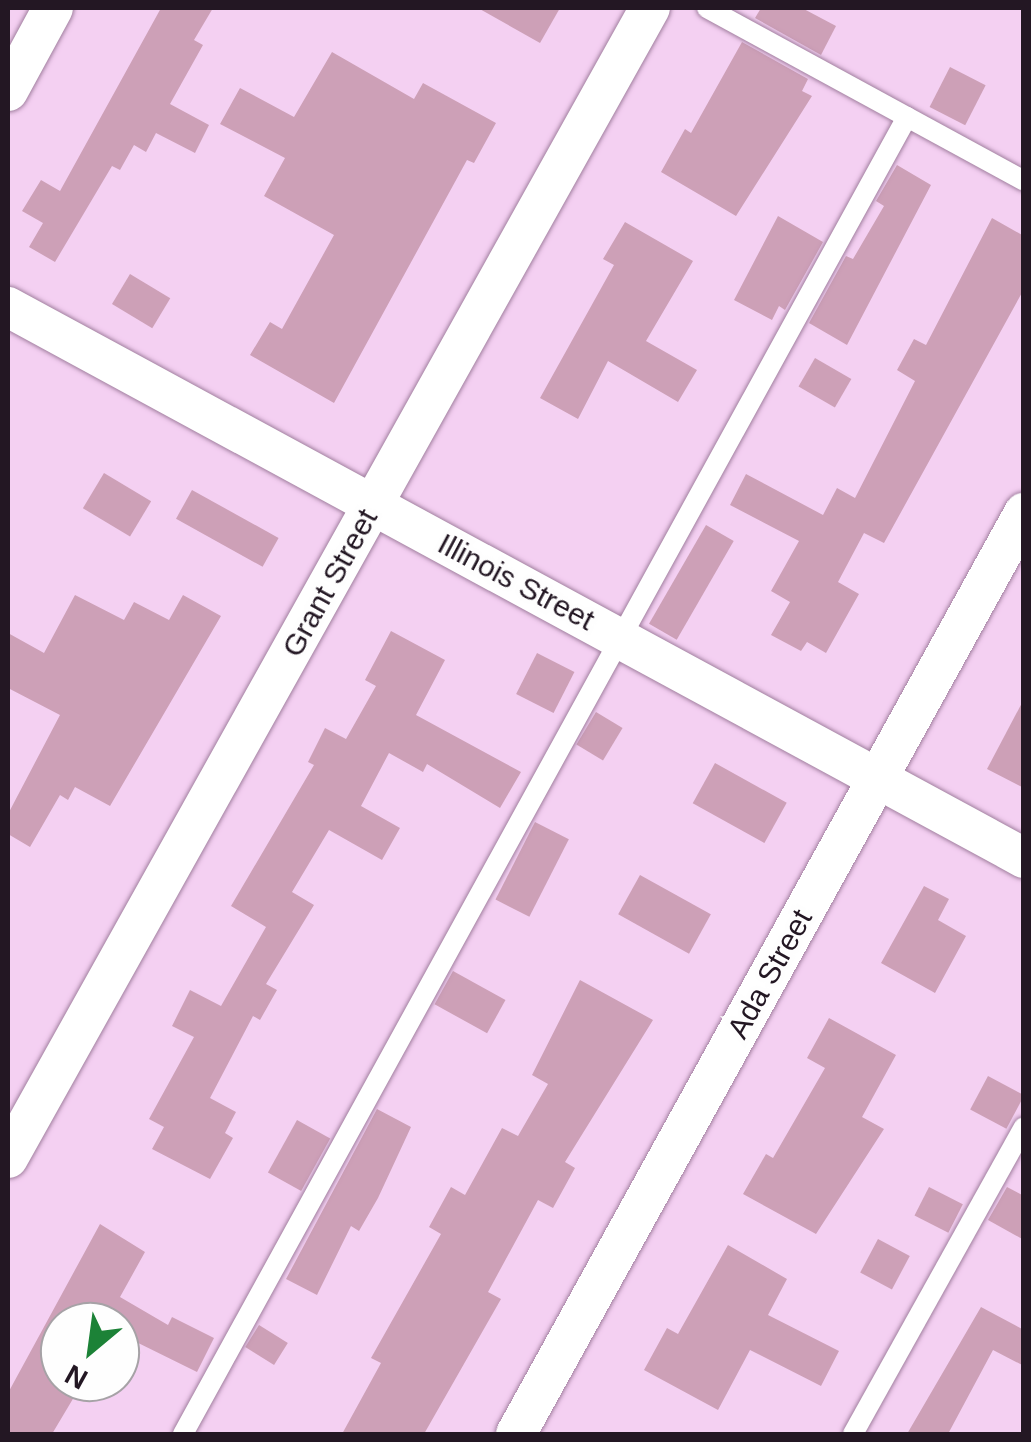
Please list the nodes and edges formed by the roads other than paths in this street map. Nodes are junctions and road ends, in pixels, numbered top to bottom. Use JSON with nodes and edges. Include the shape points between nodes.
{"nodes":[{"id":1,"x":54,"y":8,"type":"edge"},
{"id":2,"x":650,"y":8,"type":"edge"},
{"id":3,"x":707,"y":8,"type":"edge"},
{"id":4,"x":8,"y":91,"type":"edge"},
{"id":5,"x":907,"y":117,"type":"junction"},
{"id":6,"x":1024,"y":180,"type":"edge"},
{"id":7,"x":8,"y":307,"type":"edge"},
{"id":8,"x":373,"y":505,"type":"junction"},
{"id":9,"x":1024,"y":514,"type":"edge"},
{"id":10,"x":620,"y":639,"type":"junction"},
{"id":11,"x":877,"y":778,"type":"junction"},
{"id":12,"x":1024,"y":858,"type":"edge"},
{"id":13,"x":1024,"y":1126,"type":"edge"},
{"id":14,"x":8,"y":1158,"type":"edge"},
{"id":15,"x":182,"y":1434,"type":"edge"},
{"id":16,"x":516,"y":1434,"type":"edge"},
{"id":17,"x":853,"y":1434,"type":"edge"}],
"edges":[{"from":1,"to":4,"type":"street"},
{"from":2,"to":8,"type":"street","name":"Grant Street"},
{"from":3,"to":5,"type":"lane"},
{"from":5,"to":6,"type":"lane"},
{"from":5,"to":10,"type":"lane"},
{"from":7,"to":8,"type":"street","name":"Illinois Street"},
{"from":8,"to":10,"type":"street","name":"Illinois Street"},
{"from":8,"to":14,"type":"street","name":"Grant Street"},
{"from":9,"to":11,"type":"street","name":"Ada Street"},
{"from":10,"to":11,"type":"street","name":"Illinois Street"},
{"from":10,"to":15,"type":"lane"},
{"from":11,"to":12,"type":"street","name":"Illinois Street"},
{"from":11,"to":16,"type":"street","name":"Ada Street"},
{"from":13,"to":17,"type":"lane"}]}
